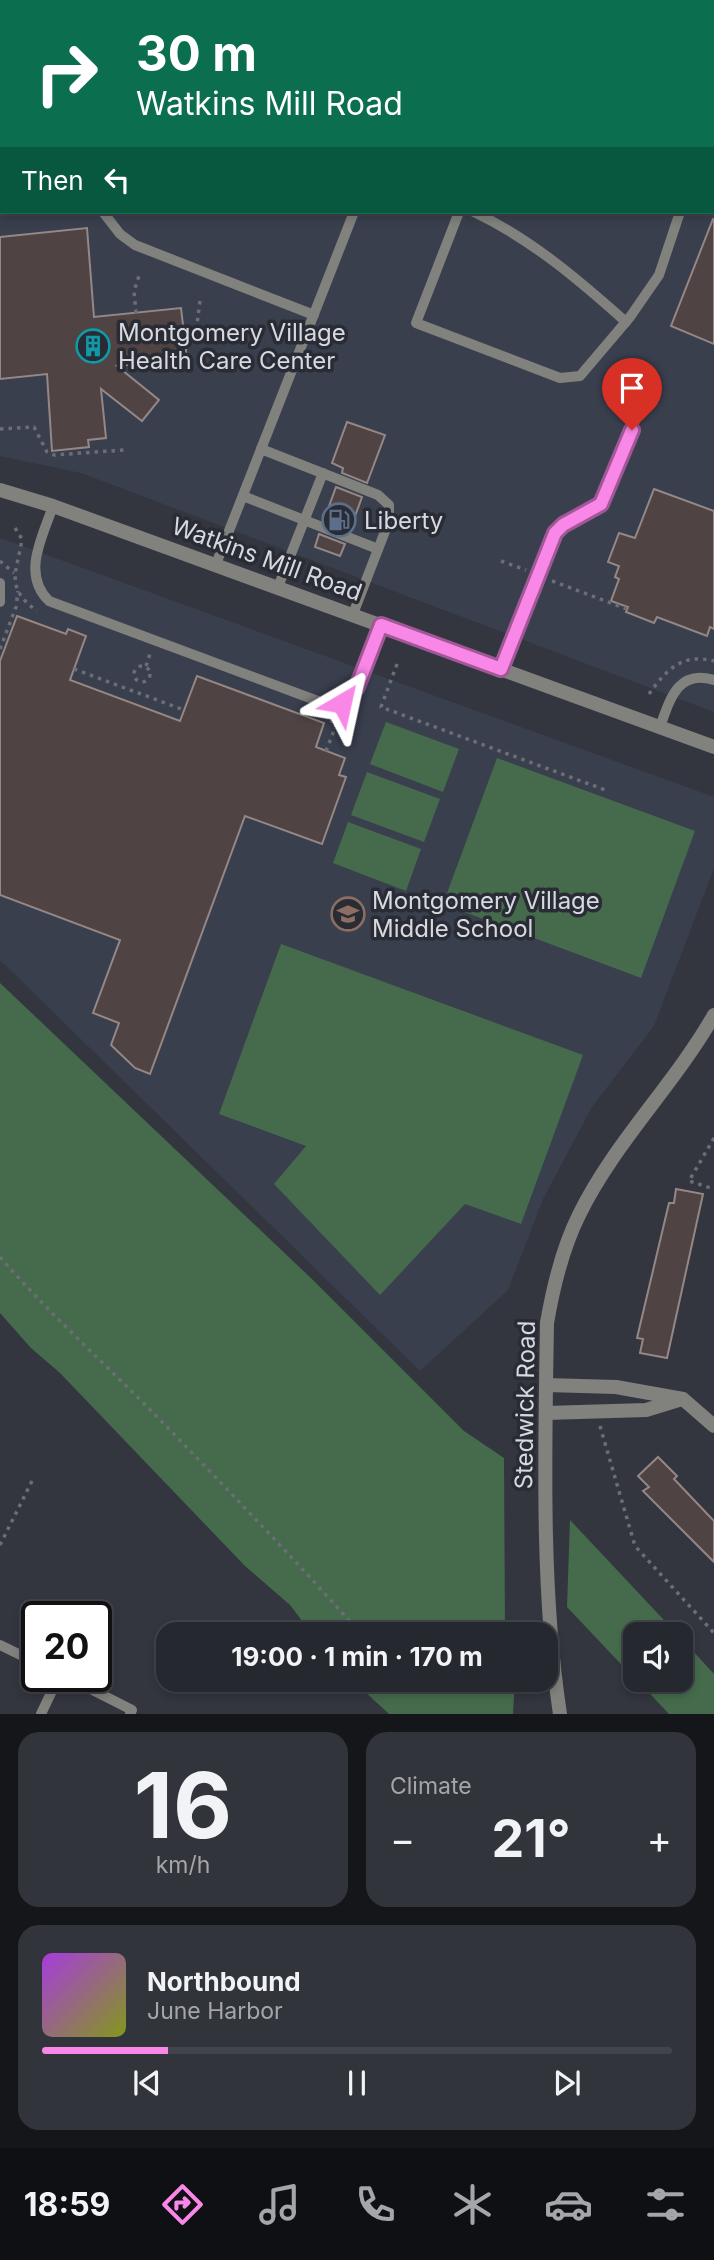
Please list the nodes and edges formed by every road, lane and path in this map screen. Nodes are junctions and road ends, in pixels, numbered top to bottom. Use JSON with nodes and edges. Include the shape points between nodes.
{"nodes":[{"id":1,"x":105,"y":214,"type":"edge"},
{"id":2,"x":353,"y":214,"type":"edge"},
{"id":3,"x":458,"y":214,"type":"edge"},
{"id":4,"x":478,"y":214,"type":"edge"},
{"id":5,"x":679,"y":214,"type":"edge"},
{"id":6,"x":139,"y":276,"type":"dead end"},
{"id":7,"x":200,"y":300,"type":"dead end"},
{"id":8,"x":136,"y":313,"type":"dead end"},
{"id":9,"x":314,"y":315,"type":"junction"},
{"id":10,"x":626,"y":321,"type":"junction"},
{"id":11,"x":196,"y":332,"type":"junction"},
{"id":12,"x":184,"y":334,"type":"dead end"},
{"id":13,"x":212,"y":339,"type":"dead end"},
{"id":14,"x":639,"y":411,"type":"dead end"},
{"id":15,"x":0,"y":429,"type":"edge"},
{"id":16,"x":261,"y":449,"type":"junction"},
{"id":17,"x":124,"y":450,"type":"dead end"},
{"id":18,"x":323,"y":473,"type":"junction"},
{"id":19,"x":0,"y":490,"type":"edge"},
{"id":20,"x":243,"y":496,"type":"junction"},
{"id":21,"x":53,"y":506,"type":"junction"},
{"id":22,"x":304,"y":520,"type":"junction"},
{"id":23,"x":378,"y":549,"type":"junction"},
{"id":24,"x":501,"y":561,"type":"dead end"},
{"id":25,"x":216,"y":564,"type":"junction"},
{"id":26,"x":538,"y":575,"type":"junction"},
{"id":27,"x":0,"y":583,"type":"edge"},
{"id":28,"x":278,"y":587,"type":"junction"},
{"id":29,"x":0,"y":602,"type":"edge"},
{"id":30,"x":627,"y":609,"type":"dead end"},
{"id":31,"x":353,"y":614,"type":"junction"},
{"id":32,"x":381,"y":625,"type":"junction"},
{"id":33,"x":150,"y":654,"type":"dead end"},
{"id":34,"x":397,"y":664,"type":"dead end"},
{"id":35,"x":146,"y":666,"type":"junction"},
{"id":36,"x":74,"y":669,"type":"dead end"},
{"id":37,"x":501,"y":669,"type":"junction"},
{"id":38,"x":714,"y":680,"type":"edge"},
{"id":39,"x":139,"y":682,"type":"junction"},
{"id":40,"x":136,"y":692,"type":"junction"},
{"id":41,"x":184,"y":710,"type":"dead end"},
{"id":42,"x":660,"y":727,"type":"junction"},
{"id":43,"x":714,"y":747,"type":"edge"},
{"id":44,"x":608,"y":791,"type":"dead end"},
{"id":45,"x":714,"y":1016,"type":"edge"},
{"id":46,"x":714,"y":1138,"type":"edge"},
{"id":47,"x":714,"y":1189,"type":"edge"},
{"id":48,"x":0,"y":1258,"type":"edge"},
{"id":49,"x":546,"y":1385,"type":"junction"},
{"id":50,"x":683,"y":1399,"type":"junction"},
{"id":51,"x":546,"y":1413,"type":"junction"},
{"id":52,"x":599,"y":1421,"type":"dead end"},
{"id":53,"x":714,"y":1426,"type":"edge"},
{"id":54,"x":33,"y":1479,"type":"dead end"},
{"id":55,"x":0,"y":1545,"type":"edge"},
{"id":56,"x":350,"y":1622,"type":"edge"},
{"id":57,"x":714,"y":1633,"type":"edge"},
{"id":58,"x":0,"y":1645,"type":"edge"},
{"id":59,"x":21,"y":1655,"type":"edge"},
{"id":60,"x":51,"y":1692,"type":"edge"},
{"id":61,"x":94,"y":1692,"type":"edge"},
{"id":62,"x":133,"y":1713,"type":"edge"},
{"id":63,"x":41,"y":1714,"type":"edge"},
{"id":64,"x":560,"y":1714,"type":"edge"}],
"edges":[{"from":1,"to":9,"type":"lane","via":[[135,244]]},
{"from":2,"to":9,"type":"lane"},
{"from":3,"to":10,"type":"lane","via":[[416,323],[560,378],[580,376]]},
{"from":4,"to":10,"type":"lane","via":[[506,227],[572,274]]},
{"from":5,"to":10,"type":"lane","via":[[659,275]]},
{"from":6,"to":8,"type":"path","via":[[134,291]]},
{"from":7,"to":11,"type":"path"},
{"from":9,"to":16,"type":"lane"},
{"from":11,"to":12,"type":"path"},
{"from":11,"to":13,"type":"path"},
{"from":14,"to":26,"type":"lane","via":[[605,499],[558,529]]},
{"from":15,"to":17,"type":"path","via":[[34,427],[47,452],[54,455]]},
{"from":16,"to":18,"type":"lane"},
{"from":16,"to":20,"type":"lane"},
{"from":18,"to":22,"type":"lane"},
{"from":18,"to":23,"type":"lane","via":[[387,502],[390,517]]},
{"from":19,"to":21,"type":"street","name":"Watkins Mill Road"},
{"from":20,"to":22,"type":"lane"},
{"from":20,"to":25,"type":"lane"},
{"from":21,"to":25,"type":"street","name":"Watkins Mill Road"},
{"from":21,"to":32,"type":"lane","via":[[34,563],[37,584],[49,601],[326,704],[342,703],[354,692]]},
{"from":22,"to":23,"type":"lane"},
{"from":22,"to":28,"type":"lane"},
{"from":23,"to":31,"type":"lane"},
{"from":24,"to":26,"type":"path"},
{"from":25,"to":28,"type":"street","name":"Watkins Mill Road"},
{"from":26,"to":30,"type":"path"},
{"from":26,"to":37,"type":"lane"},
{"from":27,"to":29,"type":"lane"},
{"from":28,"to":31,"type":"street","name":"Watkins Mill Road"},
{"from":31,"to":32,"type":"street","name":"Watkins Mill Road"},
{"from":32,"to":37,"type":"street","name":"Watkins Mill Road"},
{"from":33,"to":35,"type":"path"},
{"from":34,"to":44,"type":"path","via":[[381,707]]},
{"from":35,"to":39,"type":"path","via":[[149,678]]},
{"from":35,"to":39,"type":"path","via":[[134,671]]},
{"from":36,"to":40,"type":"path"},
{"from":37,"to":42,"type":"street","name":"Watkins Mill Road"},
{"from":38,"to":42,"type":"lane","via":[[691,677],[680,684]]},
{"from":39,"to":40,"type":"path"},
{"from":40,"to":41,"type":"path"},
{"from":42,"to":43,"type":"street","name":"Watkins Mill Road"},
{"from":45,"to":49,"type":"street","name":"Stedwick Road","via":[[615,1155],[578,1216],[552,1296]]},
{"from":46,"to":47,"type":"path","via":[[689,1181]]},
{"from":48,"to":56,"type":"path","via":[[281,1544]]},
{"from":49,"to":50,"type":"street","via":[[616,1387]]},
{"from":49,"to":51,"type":"street","name":"Stedwick Road"},
{"from":50,"to":51,"type":"street","via":[[646,1410]]},
{"from":50,"to":53,"type":"street"},
{"from":51,"to":64,"type":"street","name":"Stedwick Road","via":[[553,1670]]},
{"from":52,"to":57,"type":"path","via":[[635,1546]]},
{"from":54,"to":55,"type":"path"},
{"from":58,"to":59,"type":"lane"},
{"from":60,"to":63,"type":"lane"},
{"from":61,"to":62,"type":"lane"}]}
